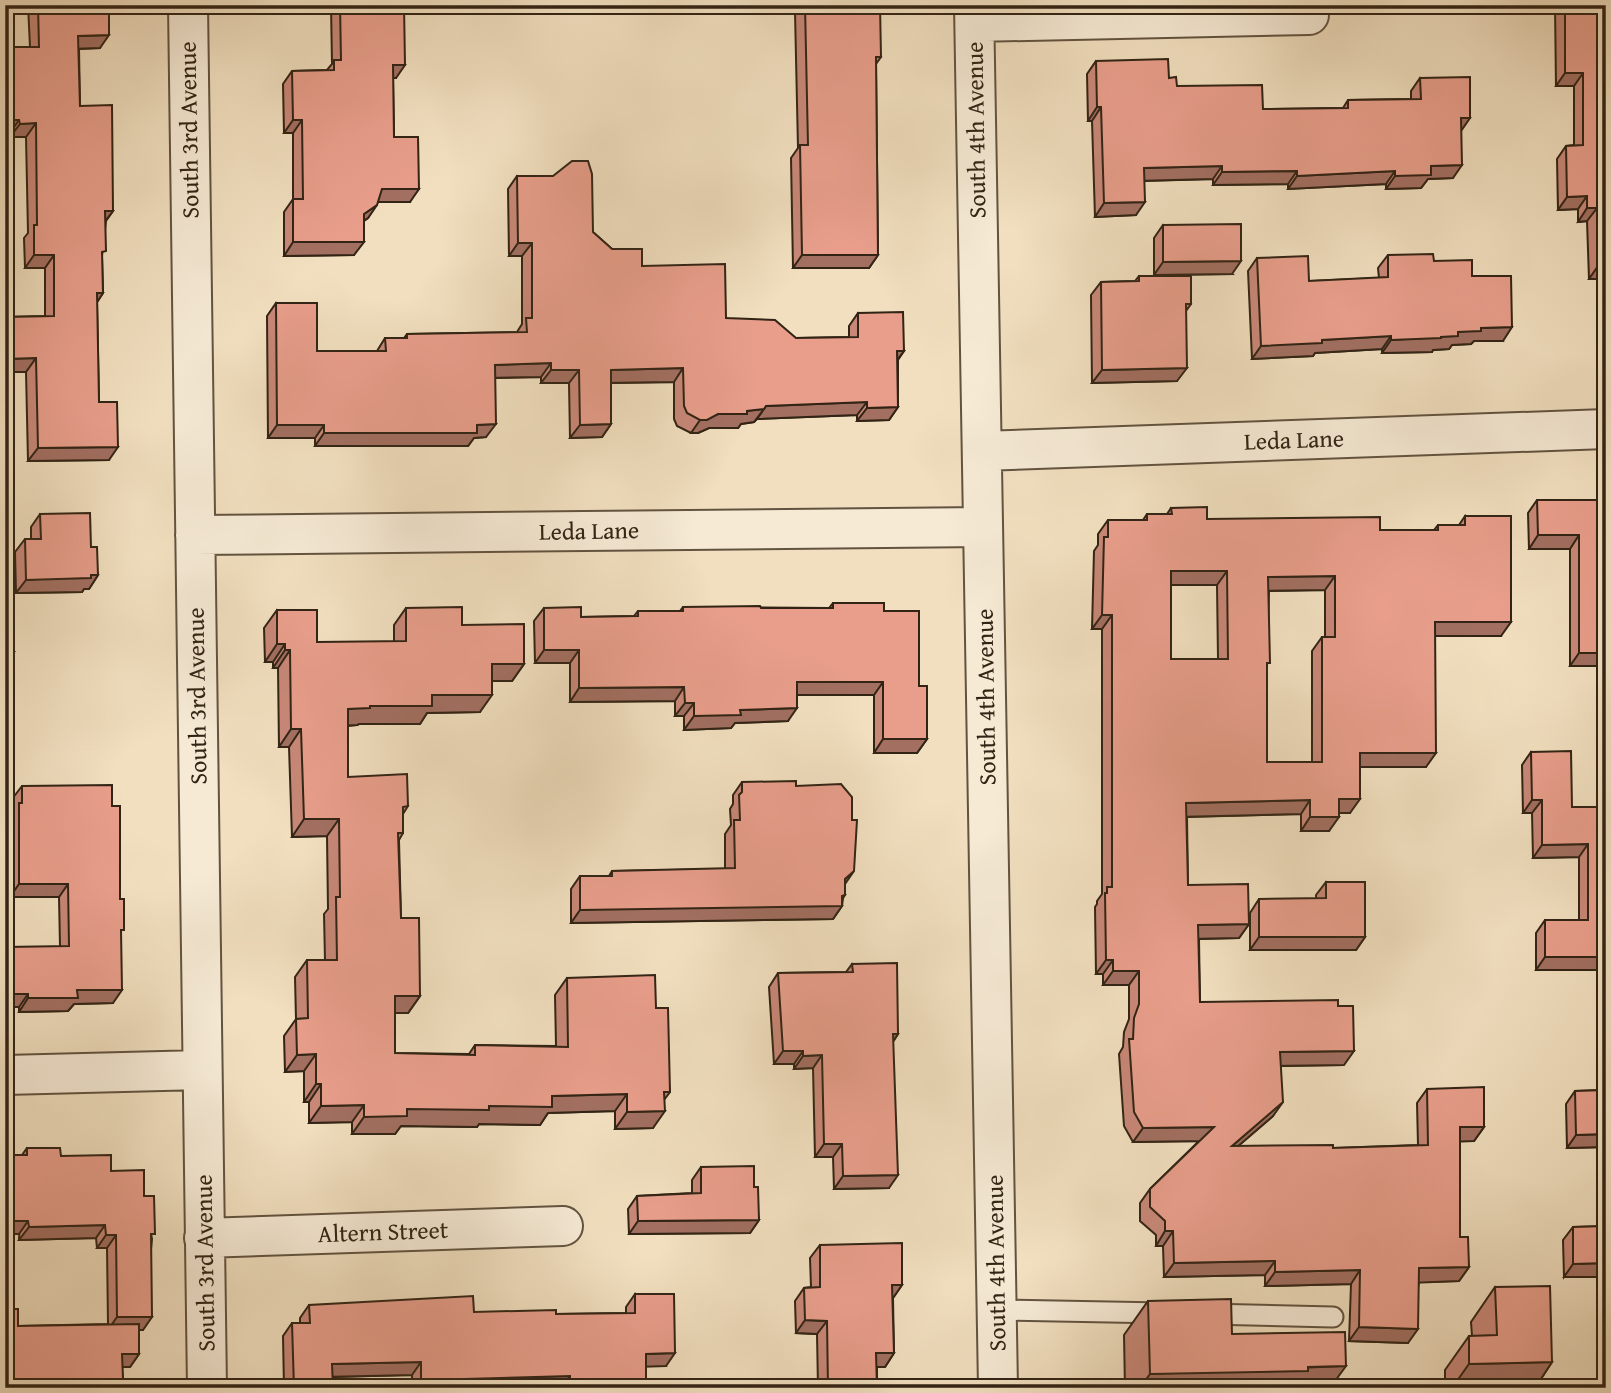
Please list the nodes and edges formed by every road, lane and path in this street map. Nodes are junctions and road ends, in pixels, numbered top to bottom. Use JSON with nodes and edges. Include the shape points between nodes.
{"nodes":[{"id":1,"x":188,"y":5,"type":"edge"},
{"id":2,"x":974,"y":14,"type":"edge"},
{"id":3,"x":1309,"y":15,"type":"dead end"},
{"id":4,"x":1606,"y":429,"type":"edge"},
{"id":5,"x":982,"y":451,"type":"junction"},
{"id":6,"x":983,"y":527,"type":"junction"},
{"id":7,"x":195,"y":535,"type":"junction"},
{"id":8,"x":202,"y":1070,"type":"junction"},
{"id":9,"x":5,"y":1075,"type":"edge"},
{"id":10,"x":563,"y":1226,"type":"dead end"},
{"id":11,"x":204,"y":1238,"type":"junction"},
{"id":12,"x":996,"y":1310,"type":"junction"},
{"id":13,"x":1333,"y":1317,"type":"dead end"},
{"id":14,"x":206,"y":1388,"type":"edge"},
{"id":15,"x":998,"y":1388,"type":"edge"}],
"edges":[{"from":1,"to":7,"type":"street","name":"South 3rd Avenue"},
{"from":2,"to":3,"type":"street"},
{"from":2,"to":5,"type":"street","name":"South 4th Avenue"},
{"from":4,"to":5,"type":"street","name":"Leda Lane"},
{"from":5,"to":6,"type":"street","name":"South 4th Avenue"},
{"from":6,"to":7,"type":"street","name":"Leda Lane"},
{"from":6,"to":12,"type":"street","name":"South 4th Avenue"},
{"from":7,"to":8,"type":"street","name":"South 3rd Avenue"},
{"from":8,"to":9,"type":"street"},
{"from":8,"to":11,"type":"street","name":"South 3rd Avenue"},
{"from":10,"to":11,"type":"street","name":"Altern Street"},
{"from":11,"to":14,"type":"street","name":"South 3rd Avenue"},
{"from":12,"to":13,"type":"lane"},
{"from":12,"to":15,"type":"street","name":"South 4th Avenue"}]}
